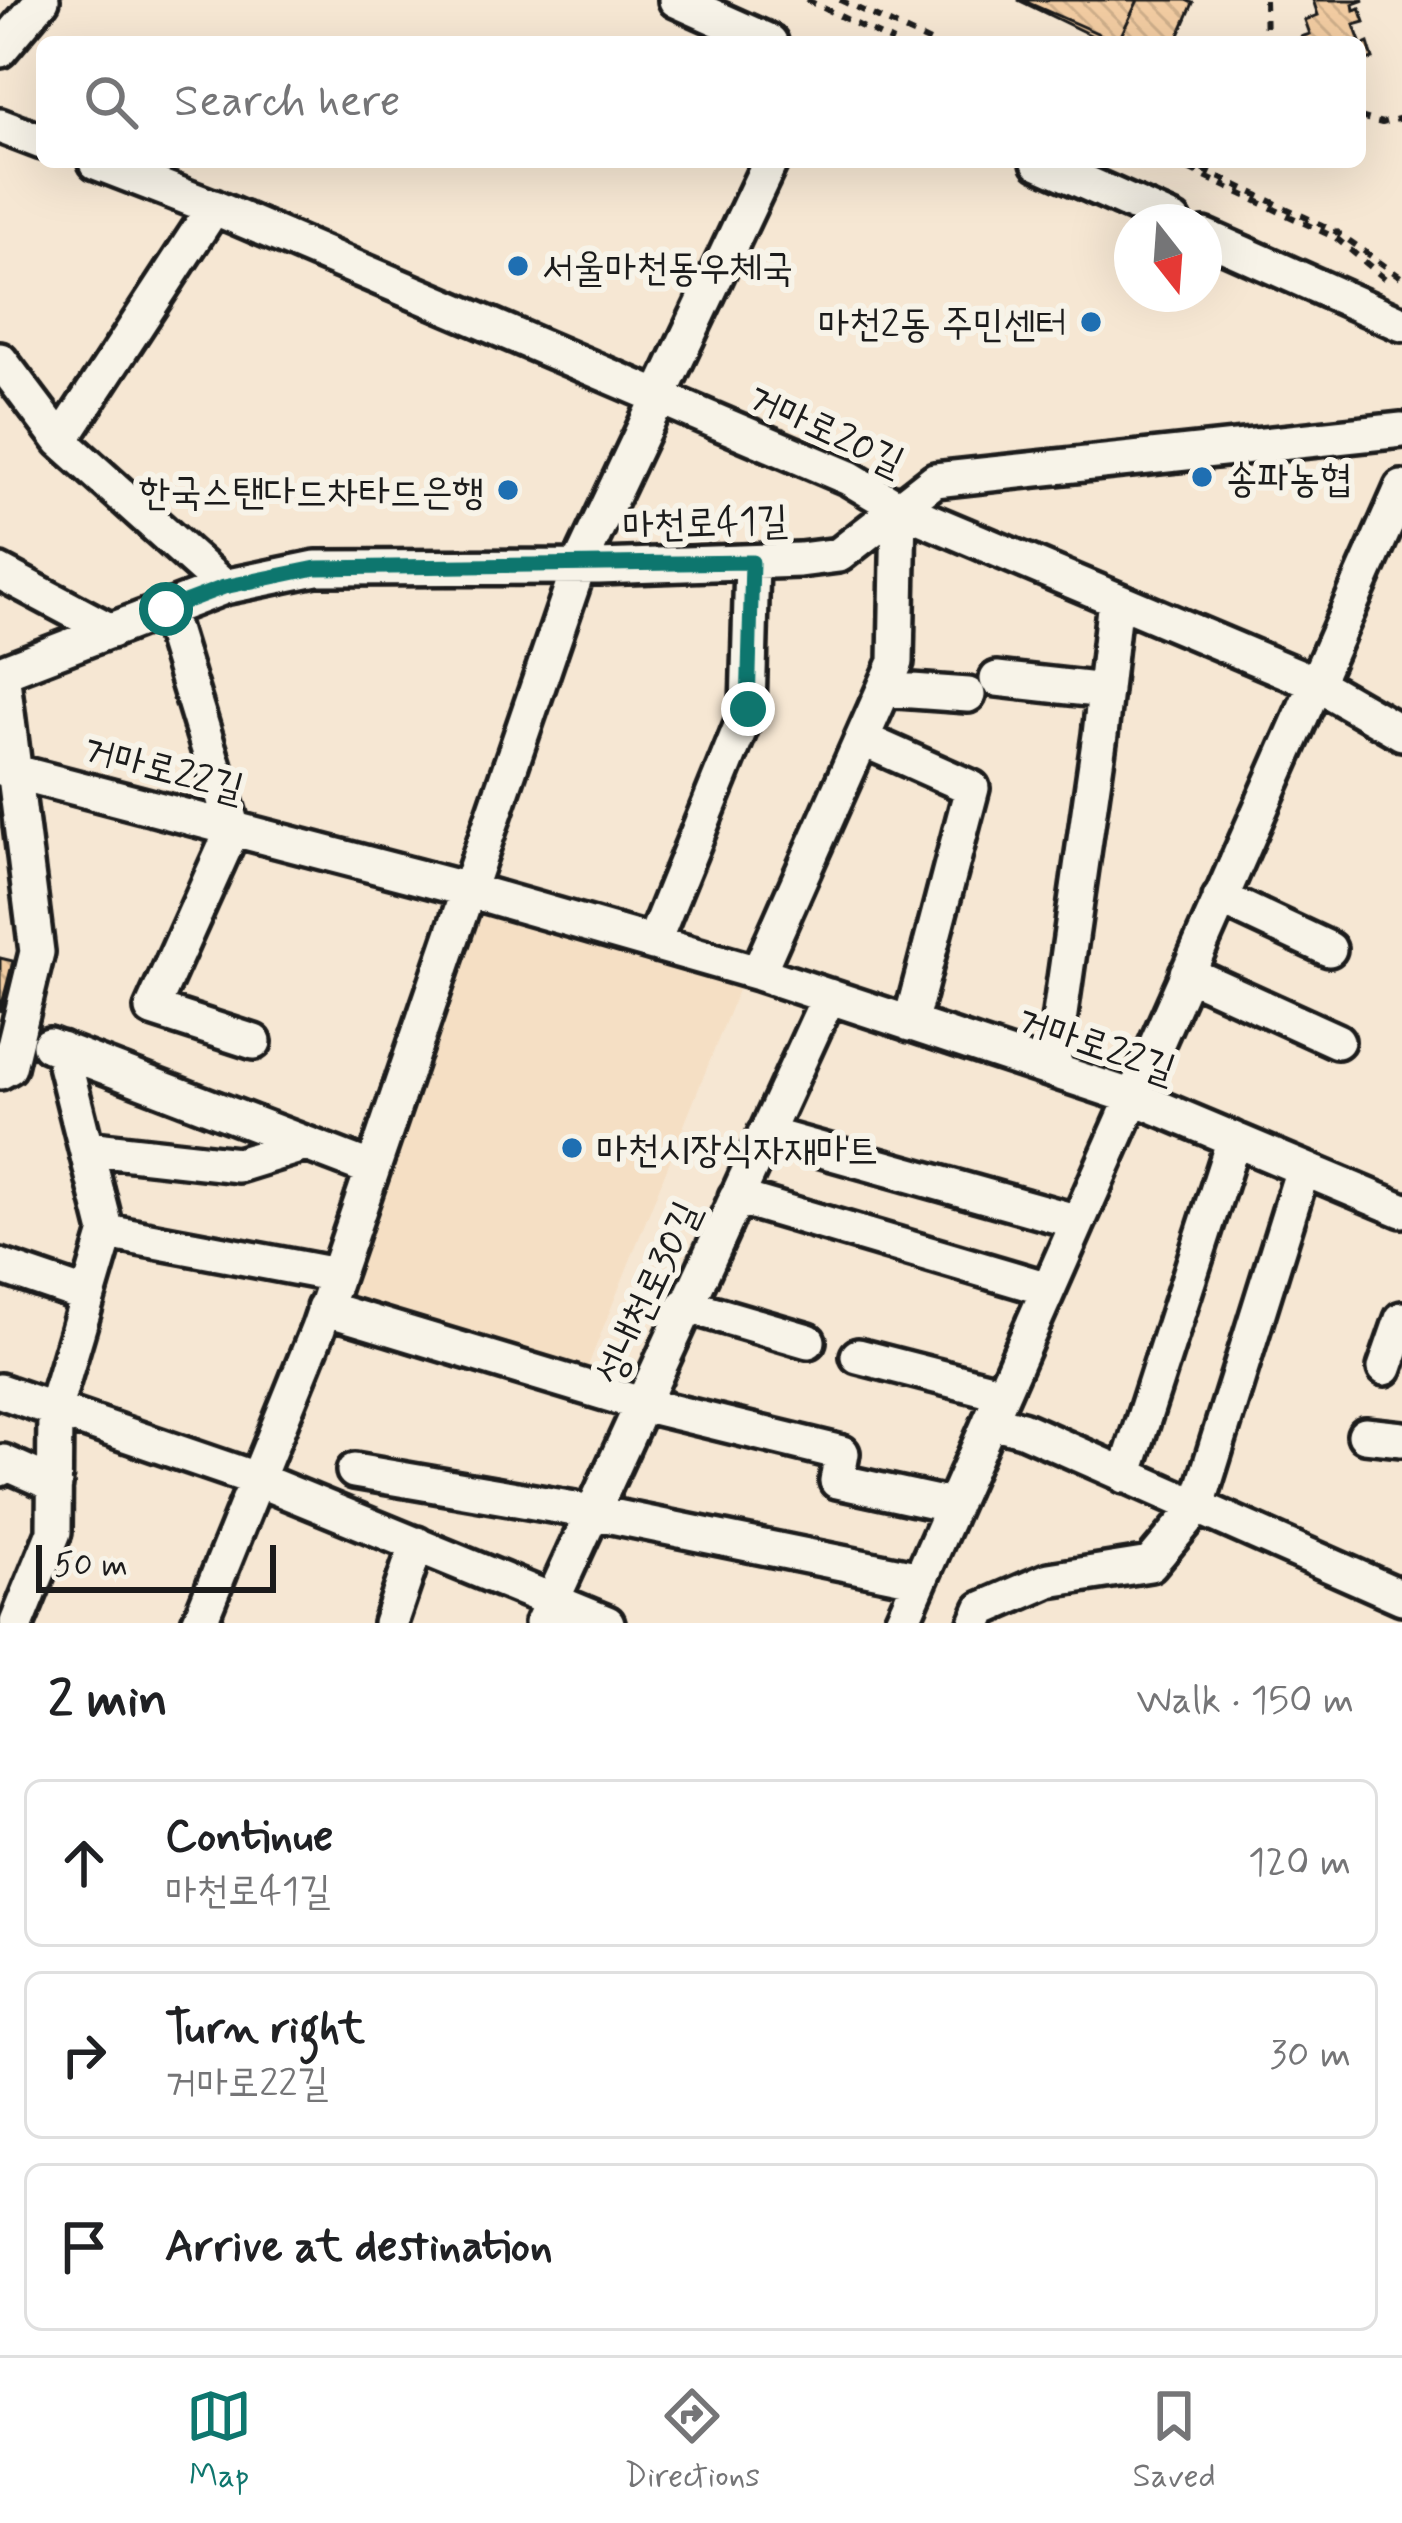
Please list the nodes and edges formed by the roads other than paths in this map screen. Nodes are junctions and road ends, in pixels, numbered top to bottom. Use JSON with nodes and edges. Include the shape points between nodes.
{"nodes":[{"id":1,"x":42,"y":0,"type":"edge"},
{"id":2,"x":676,"y":0,"type":"edge"},
{"id":3,"x":757,"y":36,"type":"edge"},
{"id":4,"x":0,"y":50,"type":"edge"},
{"id":5,"x":0,"y":126,"type":"edge"},
{"id":6,"x":36,"y":140,"type":"edge"},
{"id":7,"x":111,"y":168,"type":"edge"},
{"id":8,"x":767,"y":168,"type":"edge"},
{"id":9,"x":1052,"y":168,"type":"edge"},
{"id":10,"x":1134,"y":204,"type":"edge"},
{"id":11,"x":214,"y":207,"type":"junction"},
{"id":12,"x":1222,"y":244,"type":"edge"},
{"id":13,"x":1402,"y":324,"type":"edge"},
{"id":14,"x":0,"y":360,"type":"edge"},
{"id":15,"x":657,"y":399,"type":"junction"},
{"id":16,"x":1402,"y":430,"type":"edge"},
{"id":17,"x":61,"y":441,"type":"junction"},
{"id":18,"x":1402,"y":488,"type":"edge"},
{"id":19,"x":899,"y":508,"type":"junction"},
{"id":20,"x":752,"y":562,"type":"junction"},
{"id":21,"x":579,"y":566,"type":"junction"},
{"id":22,"x":0,"y":572,"type":"edge"},
{"id":23,"x":224,"y":587,"type":"junction"},
{"id":24,"x":1115,"y":599,"type":"junction"},
{"id":25,"x":166,"y":609,"type":"junction"},
{"id":26,"x":111,"y":631,"type":"junction"},
{"id":27,"x":1,"y":672,"type":"edge"},
{"id":28,"x":1315,"y":683,"type":"junction"},
{"id":29,"x":884,"y":688,"type":"junction"},
{"id":30,"x":1105,"y":691,"type":"junction"},
{"id":31,"x":1402,"y":733,"type":"edge"},
{"id":32,"x":862,"y":739,"type":"junction"},
{"id":33,"x":6,"y":770,"type":"edge"},
{"id":34,"x":232,"y":829,"type":"junction"},
{"id":35,"x":12,"y":859,"type":"edge"},
{"id":36,"x":468,"y":890,"type":"junction"},
{"id":37,"x":1220,"y":898,"type":"junction"},
{"id":38,"x":653,"y":943,"type":"junction"},
{"id":39,"x":1329,"y":949,"type":"dead end"},
{"id":40,"x":758,"y":973,"type":"junction"},
{"id":41,"x":1187,"y":974,"type":"junction"},
{"id":42,"x":829,"y":996,"type":"junction"},
{"id":43,"x":910,"y":1024,"type":"junction"},
{"id":44,"x":20,"y":1035,"type":"junction"},
{"id":45,"x":1337,"y":1041,"type":"dead end"},
{"id":46,"x":254,"y":1042,"type":"dead end"},
{"id":47,"x":61,"y":1049,"type":"junction"},
{"id":48,"x":1052,"y":1070,"type":"junction"},
{"id":49,"x":0,"y":1072,"type":"edge"},
{"id":50,"x":1132,"y":1097,"type":"junction"},
{"id":51,"x":765,"y":1134,"type":"junction"},
{"id":52,"x":1234,"y":1139,"type":"junction"},
{"id":53,"x":306,"y":1144,"type":"junction"},
{"id":54,"x":86,"y":1148,"type":"junction"},
{"id":55,"x":1304,"y":1168,"type":"junction"},
{"id":56,"x":372,"y":1169,"type":"junction"},
{"id":57,"x":736,"y":1197,"type":"junction"},
{"id":58,"x":1402,"y":1210,"type":"edge"},
{"id":59,"x":1078,"y":1222,"type":"junction"},
{"id":60,"x":107,"y":1232,"type":"junction"},
{"id":61,"x":0,"y":1266,"type":"edge"},
{"id":62,"x":336,"y":1275,"type":"junction"},
{"id":63,"x":1048,"y":1289,"type":"junction"},
{"id":64,"x":88,"y":1296,"type":"junction"},
{"id":65,"x":686,"y":1305,"type":"junction"},
{"id":66,"x":323,"y":1308,"type":"junction"},
{"id":67,"x":1402,"y":1319,"type":"edge"},
{"id":68,"x":808,"y":1341,"type":"dead end"},
{"id":69,"x":858,"y":1356,"type":"dead end"},
{"id":70,"x":1384,"y":1368,"type":"dead end"},
{"id":71,"x":0,"y":1391,"type":"edge"},
{"id":72,"x":641,"y":1404,"type":"junction"},
{"id":73,"x":56,"y":1407,"type":"junction"},
{"id":74,"x":996,"y":1407,"type":"junction"},
{"id":75,"x":1365,"y":1435,"type":"dead end"},
{"id":76,"x":1402,"y":1439,"type":"edge"},
{"id":77,"x":0,"y":1469,"type":"edge"},
{"id":78,"x":354,"y":1472,"type":"dead end"},
{"id":79,"x":1125,"y":1476,"type":"junction"},
{"id":80,"x":256,"y":1479,"type":"junction"},
{"id":81,"x":55,"y":1485,"type":"junction"},
{"id":82,"x":952,"y":1506,"type":"junction"},
{"id":83,"x":1197,"y":1508,"type":"junction"},
{"id":84,"x":592,"y":1513,"type":"junction"},
{"id":85,"x":417,"y":1544,"type":"junction"},
{"id":86,"x":920,"y":1579,"type":"junction"},
{"id":87,"x":1402,"y":1597,"type":"edge"},
{"id":88,"x":548,"y":1611,"type":"edge"},
{"id":89,"x":17,"y":1623,"type":"edge"},
{"id":90,"x":199,"y":1623,"type":"edge"},
{"id":91,"x":390,"y":1623,"type":"edge"},
{"id":92,"x":607,"y":1623,"type":"edge"},
{"id":93,"x":901,"y":1623,"type":"edge"},
{"id":94,"x":976,"y":1623,"type":"edge"}],
"edges":[{"from":1,"to":4,"type":"street"},
{"from":2,"to":3,"type":"street"},
{"from":5,"to":6,"type":"street"},
{"from":7,"to":11,"type":"street","name":"거마로20길"},
{"from":8,"to":15,"type":"street"},
{"from":9,"to":10,"type":"street"},
{"from":11,"to":15,"type":"street","name":"거마로20길"},
{"from":11,"to":17,"type":"street"},
{"from":12,"to":13,"type":"street"},
{"from":14,"to":17,"type":"street"},
{"from":15,"to":19,"type":"street","name":"거마로20길","via":[[849,478]]},
{"from":15,"to":21,"type":"street"},
{"from":16,"to":19,"type":"street","name":"마천로41길","via":[[935,480]]},
{"from":17,"to":23,"type":"street"},
{"from":18,"to":28,"type":"street"},
{"from":19,"to":20,"type":"street","name":"마천로41길","via":[[838,555]]},
{"from":19,"to":24,"type":"street","name":"거마로20길"},
{"from":19,"to":29,"type":"street","via":[[896,662]]},
{"from":20,"to":21,"type":"street","name":"마천로41길"},
{"from":20,"to":38,"type":"street","via":[[748,709]]},
{"from":21,"to":23,"type":"street","name":"마천로41길","via":[[316,568]]},
{"from":21,"to":36,"type":"street"},
{"from":22,"to":26,"type":"street"},
{"from":23,"to":25,"type":"street","name":"마천로41길"},
{"from":24,"to":28,"type":"street","name":"거마로20길"},
{"from":24,"to":30,"type":"street"},
{"from":25,"to":26,"type":"street","name":"마천로41길"},
{"from":25,"to":34,"type":"street"},
{"from":26,"to":27,"type":"street","name":"마천로41길"},
{"from":27,"to":33,"type":"street"},
{"from":28,"to":31,"type":"street","name":"거마로20길"},
{"from":28,"to":37,"type":"street"},
{"from":29,"to":30,"type":"street"},
{"from":29,"to":32,"type":"street"},
{"from":30,"to":48,"type":"street"},
{"from":32,"to":40,"type":"street"},
{"from":32,"to":43,"type":"street","via":[[972,788]]},
{"from":33,"to":34,"type":"street","name":"거마로22길"},
{"from":33,"to":35,"type":"street"},
{"from":34,"to":36,"type":"street","name":"거마로22길"},
{"from":34,"to":46,"type":"street","via":[[152,1009]]},
{"from":35,"to":44,"type":"street","via":[[37,952]]},
{"from":36,"to":38,"type":"street","name":"거마로22길"},
{"from":36,"to":56,"type":"street"},
{"from":37,"to":39,"type":"street"},
{"from":37,"to":41,"type":"street"},
{"from":38,"to":40,"type":"street","name":"거마로22길"},
{"from":40,"to":42,"type":"street","name":"거마로22길"},
{"from":41,"to":45,"type":"street"},
{"from":41,"to":50,"type":"street"},
{"from":42,"to":43,"type":"street","name":"거마로22길"},
{"from":42,"to":51,"type":"street","name":"성내천로30길"},
{"from":43,"to":48,"type":"street","name":"거마로22길"},
{"from":44,"to":47,"type":"street"},
{"from":44,"to":49,"type":"street"},
{"from":47,"to":53,"type":"street"},
{"from":47,"to":54,"type":"street"},
{"from":48,"to":50,"type":"street","name":"거마로22길"},
{"from":50,"to":52,"type":"street","name":"거마로22길"},
{"from":50,"to":59,"type":"street"},
{"from":51,"to":57,"type":"street","name":"성내천로30길"},
{"from":51,"to":59,"type":"street"},
{"from":52,"to":55,"type":"street","name":"거마로22길"},
{"from":52,"to":79,"type":"street"},
{"from":53,"to":54,"type":"street","via":[[238,1165]]},
{"from":53,"to":56,"type":"street"},
{"from":54,"to":60,"type":"street"},
{"from":55,"to":58,"type":"street","name":"거마로22길"},
{"from":55,"to":83,"type":"street"},
{"from":56,"to":62,"type":"street"},
{"from":57,"to":63,"type":"street"},
{"from":57,"to":65,"type":"street","name":"성내천로30길"},
{"from":59,"to":63,"type":"street"},
{"from":60,"to":62,"type":"street"},
{"from":60,"to":64,"type":"street"},
{"from":61,"to":64,"type":"street"},
{"from":62,"to":66,"type":"street"},
{"from":63,"to":74,"type":"street"},
{"from":64,"to":73,"type":"street"},
{"from":65,"to":68,"type":"street"},
{"from":65,"to":72,"type":"street","name":"성내천로30길"},
{"from":66,"to":72,"type":"street"},
{"from":66,"to":80,"type":"street"},
{"from":67,"to":70,"type":"street"},
{"from":69,"to":74,"type":"street"},
{"from":71,"to":73,"type":"street"},
{"from":72,"to":82,"type":"street","via":[[842,1453],[837,1481]]},
{"from":72,"to":84,"type":"street","name":"성내천로30길"},
{"from":73,"to":80,"type":"street"},
{"from":73,"to":81,"type":"street"},
{"from":74,"to":79,"type":"street","via":[[1022,1430]]},
{"from":74,"to":82,"type":"street"},
{"from":75,"to":76,"type":"street"},
{"from":77,"to":81,"type":"street","via":[[3,1462]]},
{"from":78,"to":84,"type":"street"},
{"from":79,"to":83,"type":"street"},
{"from":80,"to":85,"type":"street"},
{"from":80,"to":90,"type":"street"},
{"from":81,"to":89,"type":"street","via":[[54,1532]]},
{"from":82,"to":86,"type":"street"},
{"from":83,"to":87,"type":"street"},
{"from":83,"to":94,"type":"street","via":[[1150,1564],[1049,1580],[982,1609]]},
{"from":84,"to":86,"type":"street"},
{"from":84,"to":88,"type":"street","name":"성내천로30길"},
{"from":85,"to":88,"type":"street"},
{"from":85,"to":91,"type":"street"},
{"from":86,"to":93,"type":"street"},
{"from":88,"to":92,"type":"street"}]}
